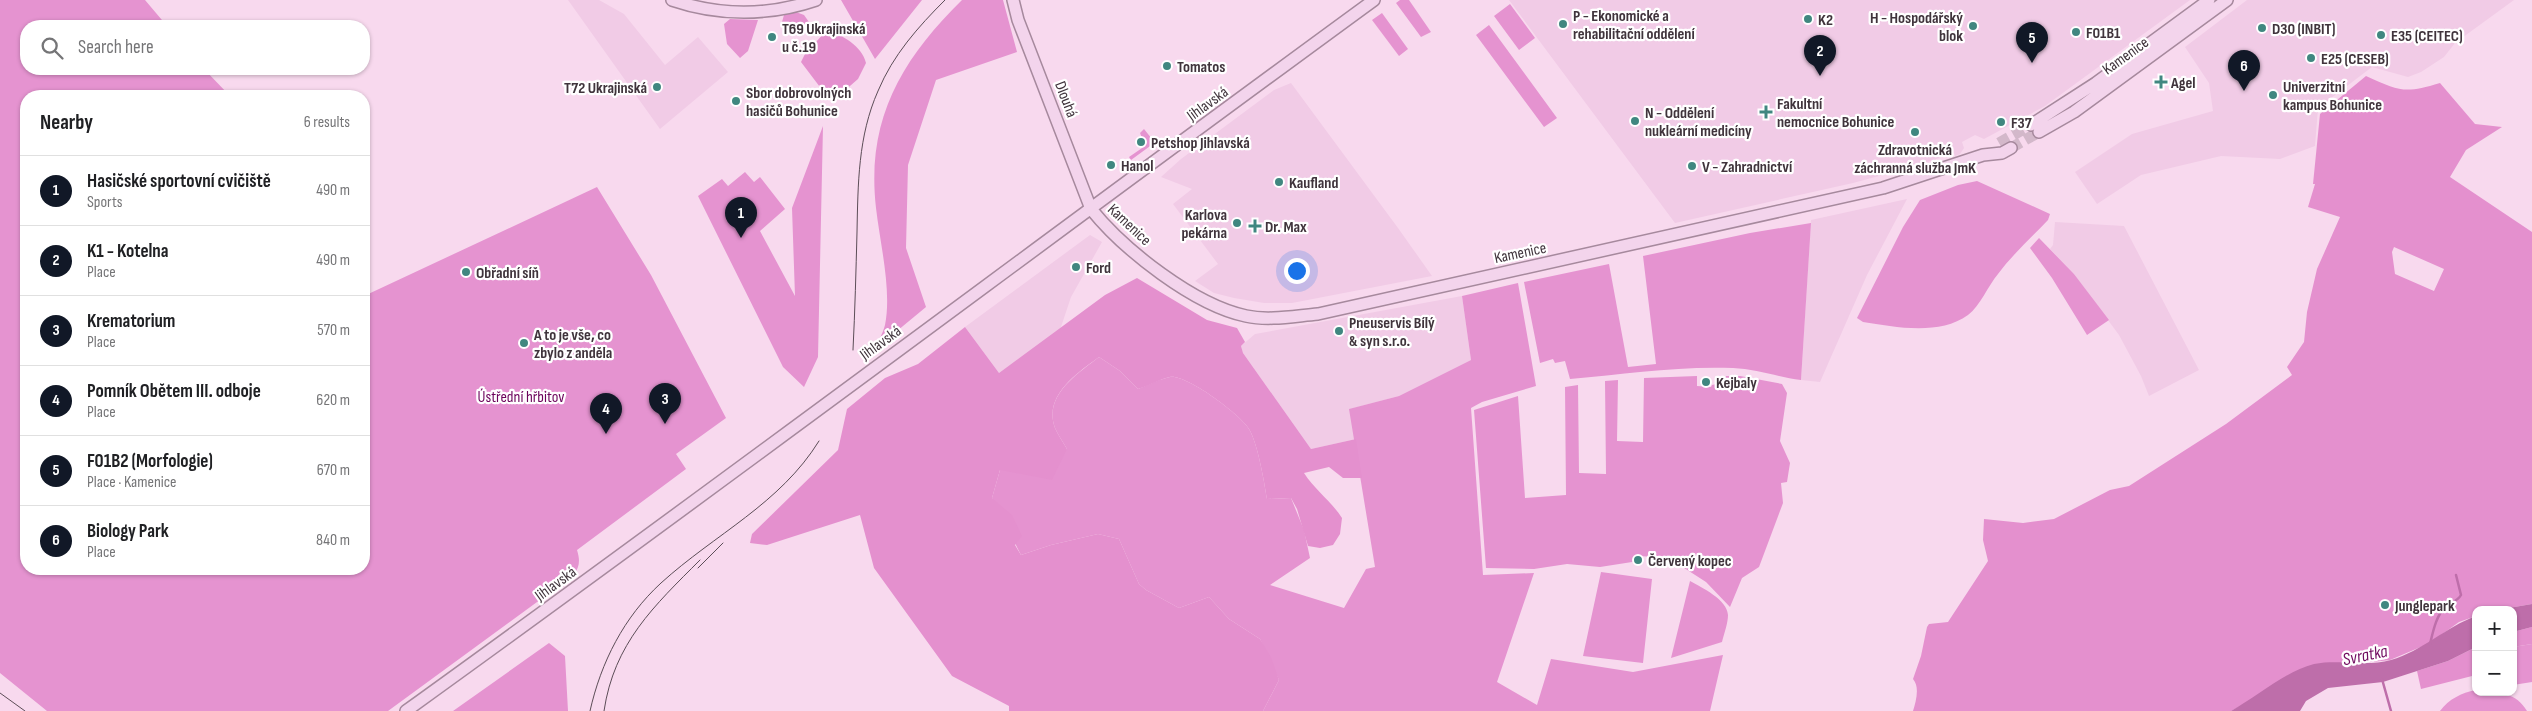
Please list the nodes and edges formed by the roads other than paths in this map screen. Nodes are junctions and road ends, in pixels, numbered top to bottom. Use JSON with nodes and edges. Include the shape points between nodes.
{"nodes":[{"id":1,"x":672,"y":0,"type":"edge"},
{"id":2,"x":816,"y":0,"type":"edge"},
{"id":3,"x":1013,"y":0,"type":"edge"},
{"id":4,"x":1374,"y":0,"type":"edge"},
{"id":5,"x":2209,"y":0,"type":"edge"},
{"id":6,"x":2227,"y":0,"type":"edge"},
{"id":7,"x":1999,"y":143,"type":"tunnel mouth"},
{"id":8,"x":2010,"y":148,"type":"tunnel mouth"},
{"id":9,"x":1983,"y":154,"type":"junction"},
{"id":10,"x":1091,"y":209,"type":"junction"},
{"id":11,"x":406,"y":711,"type":"edge"}],
"edges":[{"from":1,"to":2,"type":"street","via":[[719,11],[745,13],[765,12]]},
{"from":3,"to":10,"type":"street","name":"Dlouhá"},
{"from":4,"to":10,"type":"street","name":"Jihlavská"},
{"from":5,"to":6,"type":"street","name":"Kamenice","via":[[2035,129],[2074,112]]},
{"from":7,"to":9,"type":"street","name":"Kamenice"},
{"from":8,"to":9,"type":"street","name":"Kamenice"},
{"from":9,"to":10,"type":"street","name":"Kamenice","via":[[1883,188],[1325,312],[1279,318],[1246,316],[1212,305],[1177,285],[1110,230]]},
{"from":10,"to":11,"type":"street","name":"Jihlavská"}]}
